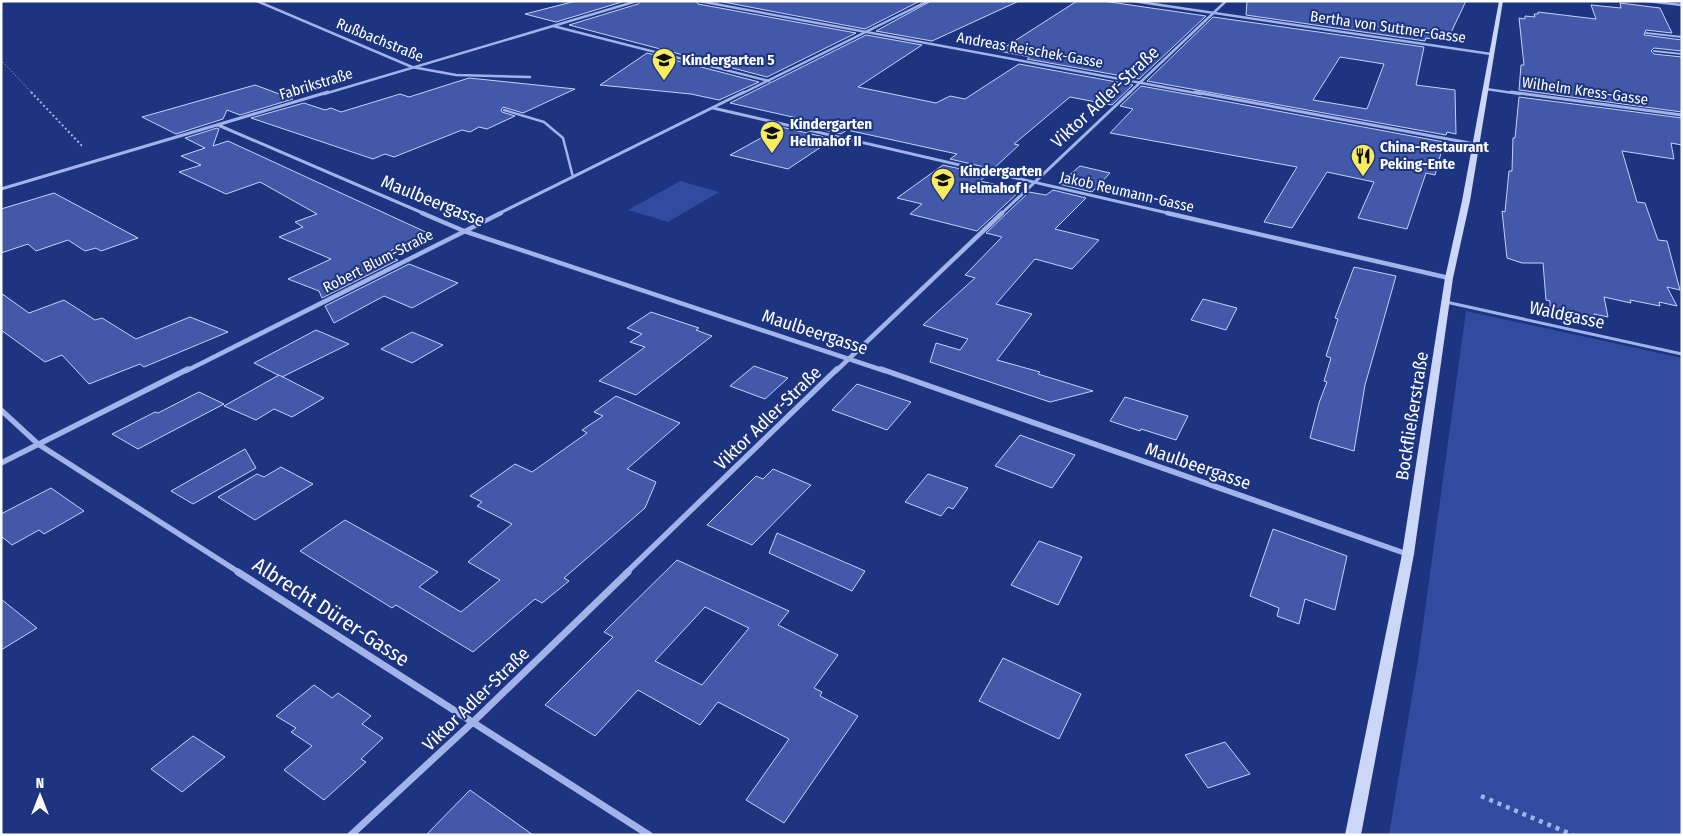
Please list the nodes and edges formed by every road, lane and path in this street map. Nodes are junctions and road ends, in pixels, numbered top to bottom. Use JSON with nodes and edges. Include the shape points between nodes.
{"nodes":[{"id":1,"x":257,"y":1,"type":"edge"},
{"id":2,"x":638,"y":1,"type":"edge"},
{"id":3,"x":699,"y":1,"type":"edge"},
{"id":4,"x":928,"y":1,"type":"edge"},
{"id":5,"x":1133,"y":1,"type":"edge"},
{"id":6,"x":1226,"y":1,"type":"edge"},
{"id":7,"x":1501,"y":1,"type":"edge"},
{"id":8,"x":1646,"y":1,"type":"edge"},
{"id":9,"x":1682,"y":5,"type":"edge"},
{"id":10,"x":1214,"y":13,"type":"junction"},
{"id":11,"x":552,"y":26,"type":"junction"},
{"id":12,"x":866,"y":32,"type":"junction"},
{"id":13,"x":1646,"y":33,"type":"dead end"},
{"id":14,"x":1682,"y":37,"type":"edge"},
{"id":15,"x":1654,"y":51,"type":"dead end"},
{"id":16,"x":1491,"y":54,"type":"junction"},
{"id":17,"x":1682,"y":54,"type":"edge"},
{"id":18,"x":1,"y":60,"type":"edge"},
{"id":19,"x":412,"y":67,"type":"junction"},
{"id":20,"x":530,"y":77,"type":"dead end"},
{"id":21,"x":769,"y":81,"type":"junction"},
{"id":22,"x":1141,"y":82,"type":"junction"},
{"id":23,"x":1486,"y":89,"type":"junction"},
{"id":24,"x":713,"y":108,"type":"junction"},
{"id":25,"x":504,"y":110,"type":"dead end"},
{"id":26,"x":1682,"y":116,"type":"edge"},
{"id":27,"x":218,"y":125,"type":"junction"},
{"id":28,"x":1475,"y":144,"type":"junction"},
{"id":29,"x":96,"y":161,"type":"junction"},
{"id":30,"x":573,"y":177,"type":"junction"},
{"id":31,"x":1034,"y":182,"type":"junction"},
{"id":32,"x":1,"y":189,"type":"edge"},
{"id":33,"x":464,"y":231,"type":"junction"},
{"id":34,"x":1449,"y":278,"type":"junction"},
{"id":35,"x":1446,"y":302,"type":"junction"},
{"id":36,"x":1682,"y":354,"type":"edge"},
{"id":37,"x":849,"y":358,"type":"junction"},
{"id":38,"x":1,"y":410,"type":"edge"},
{"id":39,"x":38,"y":444,"type":"junction"},
{"id":40,"x":1,"y":463,"type":"edge"},
{"id":41,"x":1408,"y":554,"type":"junction"},
{"id":42,"x":473,"y":722,"type":"junction"},
{"id":43,"x":1482,"y":796,"type":"dead end"},
{"id":44,"x":351,"y":835,"type":"edge"},
{"id":45,"x":649,"y":835,"type":"edge"},
{"id":46,"x":1354,"y":835,"type":"edge"},
{"id":47,"x":1573,"y":835,"type":"edge"}],
"edges":[{"from":1,"to":19,"type":"street","name":"Rußbachstraße"},
{"from":2,"to":11,"type":"street","name":"Fabrikstraße"},
{"from":3,"to":12,"type":"street","name":"Andreas Reischek-Gasse"},
{"from":4,"to":12,"type":"street","name":"Robert Blum-Straße"},
{"from":5,"to":10,"type":"street","name":"Bertha von Suttner-Gasse"},
{"from":6,"to":10,"type":"street","name":"Viktor Adler-Straße"},
{"from":7,"to":16,"type":"main road","name":"Bockfließerstraße"},
{"from":8,"to":9,"type":"street"},
{"from":10,"to":16,"type":"street","name":"Bertha von Suttner-Gasse"},
{"from":10,"to":22,"type":"street","name":"Viktor Adler-Straße"},
{"from":11,"to":19,"type":"street","name":"Fabrikstraße"},
{"from":11,"to":21,"type":"street"},
{"from":12,"to":21,"type":"street","name":"Robert Blum-Straße"},
{"from":12,"to":22,"type":"street","name":"Andreas Reischek-Gasse"},
{"from":13,"to":14,"type":"lane"},
{"from":15,"to":17,"type":"lane"},
{"from":16,"to":23,"type":"main road","name":"Bockfließerstraße"},
{"from":18,"to":29,"type":"path"},
{"from":19,"to":20,"type":"street","name":"Rußbachstraße","via":[[435,73]]},
{"from":19,"to":27,"type":"street","name":"Fabrikstraße"},
{"from":21,"to":24,"type":"street","name":"Robert Blum-Straße"},
{"from":22,"to":28,"type":"street","name":"Andreas Reischek-Gasse"},
{"from":22,"to":31,"type":"street","name":"Viktor Adler-Straße"},
{"from":23,"to":26,"type":"street","name":"Wilhelm Kress-Gasse"},
{"from":23,"to":28,"type":"main road","name":"Bockfließerstraße"},
{"from":24,"to":30,"type":"street","name":"Robert Blum-Straße"},
{"from":24,"to":31,"type":"street","name":"Jakob Reumann-Gasse"},
{"from":25,"to":30,"type":"lane","via":[[544,122],[563,138]]},
{"from":27,"to":29,"type":"street","name":"Fabrikstraße"},
{"from":27,"to":33,"type":"street","name":"Maulbeergasse"},
{"from":28,"to":34,"type":"main road","name":"Bockfließerstraße"},
{"from":29,"to":32,"type":"street","name":"Fabrikstraße"},
{"from":30,"to":33,"type":"street","name":"Robert Blum-Straße"},
{"from":31,"to":34,"type":"street","name":"Jakob Reumann-Gasse"},
{"from":31,"to":37,"type":"street","name":"Viktor Adler-Straße"},
{"from":33,"to":37,"type":"street","name":"Maulbeergasse"},
{"from":33,"to":39,"type":"street","name":"Robert Blum-Straße"},
{"from":34,"to":35,"type":"main road","name":"Bockfließerstraße"},
{"from":35,"to":36,"type":"lane","name":"Waldgasse"},
{"from":35,"to":41,"type":"main road","name":"Bockfließerstraße"},
{"from":37,"to":41,"type":"street","name":"Maulbeergasse"},
{"from":37,"to":42,"type":"street","name":"Viktor Adler-Straße"},
{"from":38,"to":39,"type":"street","name":"Albrecht Dürer-Gasse"},
{"from":39,"to":40,"type":"street","name":"Robert Blum-Straße"},
{"from":39,"to":42,"type":"street","name":"Albrecht Dürer-Gasse"},
{"from":41,"to":46,"type":"main road","name":"Bockfließerstraße"},
{"from":42,"to":44,"type":"street","name":"Viktor Adler-Straße"},
{"from":42,"to":45,"type":"street","name":"Albrecht Dürer-Gasse"},
{"from":43,"to":47,"type":"path"}]}
